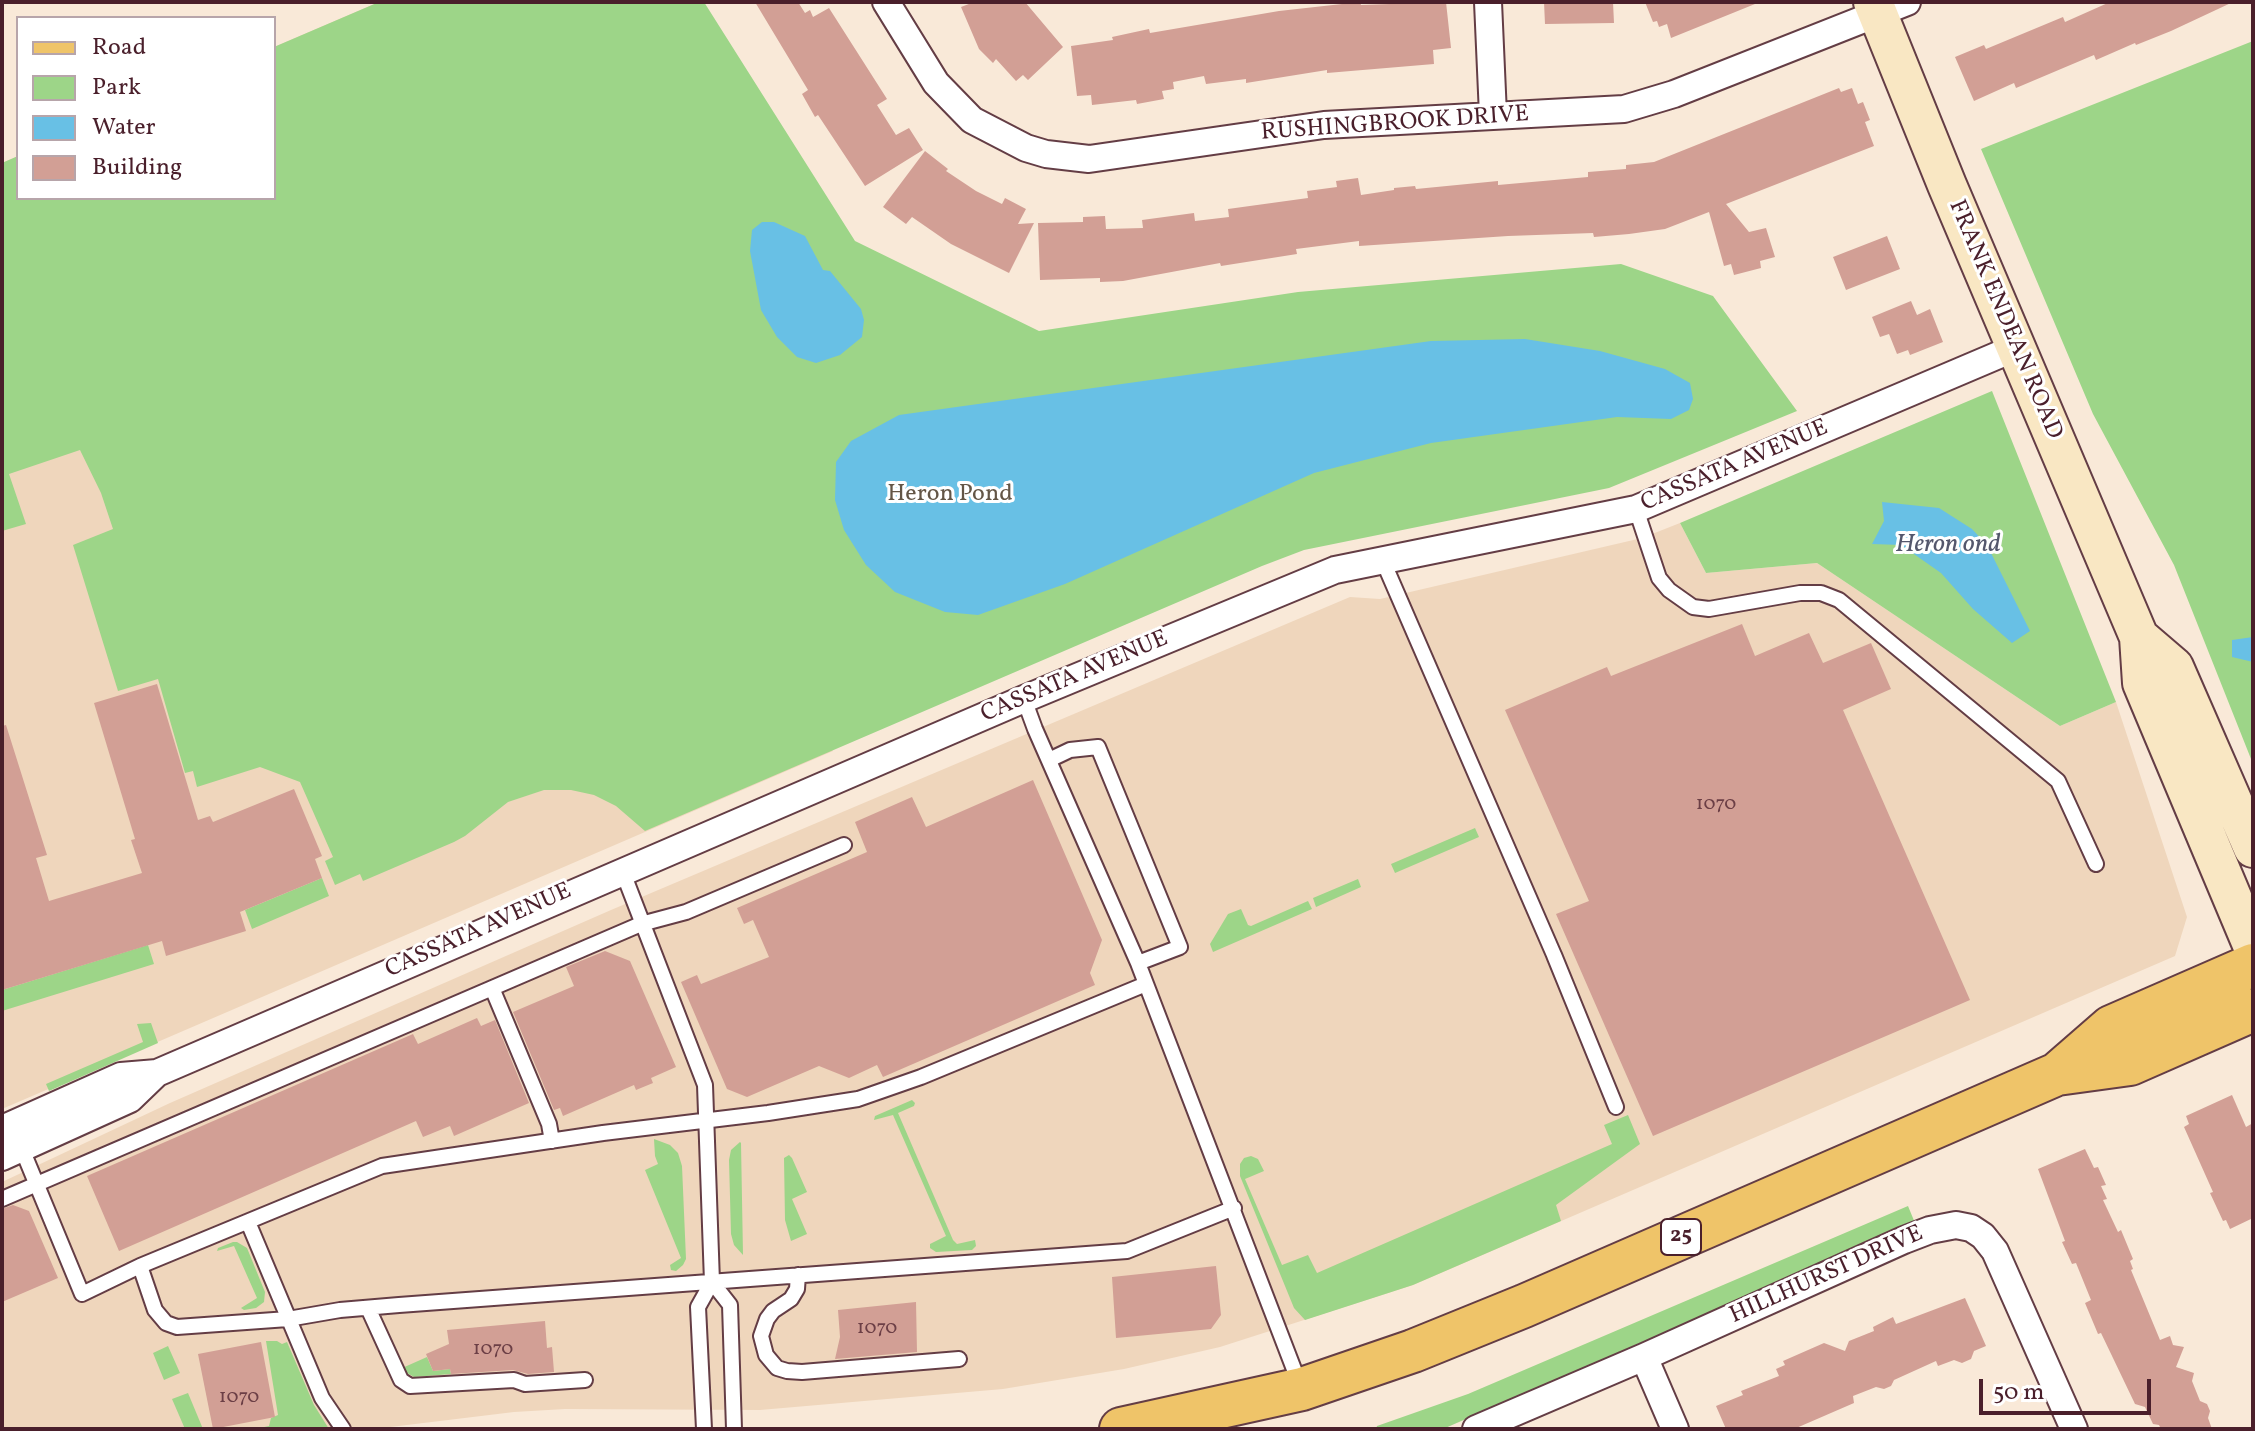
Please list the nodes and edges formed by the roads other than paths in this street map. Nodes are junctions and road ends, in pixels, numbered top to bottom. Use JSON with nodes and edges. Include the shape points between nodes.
{"nodes":[{"id":1,"x":886,"y":2,"type":"edge"},
{"id":2,"x":1488,"y":2,"type":"edge"},
{"id":3,"x":1886,"y":6,"type":"edge"},
{"id":4,"x":1493,"y":115,"type":"junction"},
{"id":5,"x":2015,"y":348,"type":"junction"},
{"id":6,"x":1636,"y":509,"type":"junction"},
{"id":7,"x":1383,"y":561,"type":"junction"},
{"id":8,"x":2139,"y":637,"type":"junction"},
{"id":9,"x":1024,"y":699,"type":"junction"},
{"id":10,"x":1049,"y":760,"type":"junction"},
{"id":11,"x":844,"y":845,"type":"dead end"},
{"id":12,"x":2253,"y":848,"type":"edge"},
{"id":13,"x":2096,"y":864,"type":"dead end"},
{"id":14,"x":622,"y":870,"type":"junction"},
{"id":15,"x":641,"y":924,"type":"junction"},
{"id":16,"x":2253,"y":947,"type":"edge"},
{"id":17,"x":1138,"y":963,"type":"junction"},
{"id":18,"x":2253,"y":965,"type":"edge"},
{"id":19,"x":1146,"y":984,"type":"junction"},
{"id":20,"x":492,"y":988,"type":"junction"},
{"id":21,"x":2253,"y":1010,"type":"edge"},
{"id":22,"x":157,"y":1073,"type":"junction"},
{"id":23,"x":2057,"y":1074,"type":"junction"},
{"id":24,"x":1616,"y":1107,"type":"dead end"},
{"id":25,"x":708,"y":1119,"type":"junction"},
{"id":26,"x":2,"y":1129,"type":"edge"},
{"id":27,"x":552,"y":1141,"type":"junction"},
{"id":28,"x":12,"y":1153,"type":"edge"},
{"id":29,"x":36,"y":1185,"type":"junction"},
{"id":30,"x":2,"y":1199,"type":"edge"},
{"id":31,"x":1234,"y":1208,"type":"junction"},
{"id":32,"x":248,"y":1222,"type":"junction"},
{"id":33,"x":140,"y":1266,"type":"junction"},
{"id":34,"x":798,"y":1275,"type":"junction"},
{"id":35,"x":712,"y":1282,"type":"junction"},
{"id":36,"x":368,"y":1308,"type":"junction"},
{"id":37,"x":288,"y":1319,"type":"junction"},
{"id":38,"x":1644,"y":1357,"type":"junction"},
{"id":39,"x":959,"y":1359,"type":"dead end"},
{"id":40,"x":585,"y":1380,"type":"dead end"},
{"id":41,"x":1302,"y":1389,"type":"junction"},
{"id":42,"x":343,"y":1429,"type":"edge"},
{"id":43,"x":704,"y":1429,"type":"edge"},
{"id":44,"x":734,"y":1429,"type":"edge"},
{"id":45,"x":1121,"y":1429,"type":"edge"},
{"id":46,"x":1476,"y":1429,"type":"edge"},
{"id":47,"x":1675,"y":1429,"type":"edge"},
{"id":48,"x":2074,"y":1429,"type":"edge"}],
"edges":[{"from":1,"to":4,"type":"street","name":"RUSHINGBROOK DRIVE","via":[[936,83],[972,120],[1046,154],[1113,158],[1324,125]]},
{"from":2,"to":4,"type":"street"},
{"from":3,"to":4,"type":"street","name":"RUSHINGBROOK DRIVE","via":[[1689,88],[1624,109]]},
{"from":3,"to":5,"type":"street","name":"FRANK ENDEAN ROAD"},
{"from":5,"to":6,"type":"street","name":"CASSATA AVENUE"},
{"from":5,"to":8,"type":"street","name":"FRANK ENDEAN ROAD"},
{"from":6,"to":7,"type":"street","name":"CASSATA AVENUE"},
{"from":6,"to":13,"type":"lane","via":[[1659,578],[1693,607],[1709,609],[1800,593],[1839,600],[2058,781]]},
{"from":7,"to":9,"type":"street","name":"CASSATA AVENUE","via":[[1335,570]]},
{"from":7,"to":24,"type":"lane"},
{"from":8,"to":12,"type":"street","name":"FRANK ENDEAN ROAD","via":[[2174,667]]},
{"from":8,"to":16,"type":"street","name":"FRANK ENDEAN ROAD","via":[[2142,683]]},
{"from":9,"to":10,"type":"lane"},
{"from":9,"to":14,"type":"street","name":"CASSATA AVENUE"},
{"from":10,"to":17,"type":"lane"},
{"from":10,"to":17,"type":"lane","via":[[1070,750],[1098,747],[1180,947]]},
{"from":11,"to":15,"type":"lane","via":[[686,912]]},
{"from":14,"to":15,"type":"lane"},
{"from":14,"to":22,"type":"street","name":"CASSATA AVENUE"},
{"from":15,"to":20,"type":"lane"},
{"from":15,"to":25,"type":"lane","via":[[705,1085]]},
{"from":17,"to":19,"type":"lane"},
{"from":18,"to":23,"type":"main road","number":"25","via":[[2111,1027]]},
{"from":19,"to":25,"type":"lane","via":[[858,1099]]},
{"from":19,"to":31,"type":"lane"},
{"from":20,"to":27,"type":"lane"},
{"from":20,"to":29,"type":"lane"},
{"from":21,"to":23,"type":"main road","number":"25","via":[[2130,1064]]},
{"from":22,"to":26,"type":"street","name":"CASSATA AVENUE","via":[[121,1076]]},
{"from":22,"to":28,"type":"street","name":"CASSATA AVENUE","via":[[130,1099]]},
{"from":23,"to":41,"type":"main road","number":"25","via":[[1524,1306]]},
{"from":25,"to":27,"type":"lane"},
{"from":25,"to":35,"type":"lane"},
{"from":27,"to":32,"type":"lane","via":[[382,1166]]},
{"from":28,"to":29,"type":"lane"},
{"from":29,"to":30,"type":"lane"},
{"from":29,"to":33,"type":"lane","via":[[82,1294]]},
{"from":31,"to":34,"type":"lane","via":[[1127,1251]]},
{"from":31,"to":41,"type":"lane"},
{"from":32,"to":33,"type":"lane"},
{"from":32,"to":37,"type":"lane"},
{"from":33,"to":37,"type":"lane","via":[[155,1310],[166,1323],[192,1327]]},
{"from":34,"to":35,"type":"lane"},
{"from":34,"to":39,"type":"lane","via":[[791,1299],[773,1311],[761,1336],[766,1355],[777,1368],[802,1372]]},
{"from":35,"to":36,"type":"lane"},
{"from":35,"to":43,"type":"lane","via":[[698,1307]]},
{"from":35,"to":44,"type":"lane","via":[[730,1305]]},
{"from":36,"to":37,"type":"lane"},
{"from":36,"to":40,"type":"lane","via":[[401,1380],[410,1386]]},
{"from":37,"to":42,"type":"lane","via":[[322,1398]]},
{"from":38,"to":46,"type":"street","name":"HILLHURST DRIVE"},
{"from":38,"to":47,"type":"street"},
{"from":38,"to":48,"type":"street","name":"HILLHURST DRIVE","via":[[1904,1240],[1956,1225],[1983,1236],[1995,1251]]},
{"from":41,"to":45,"type":"main road","number":"25"}]}
